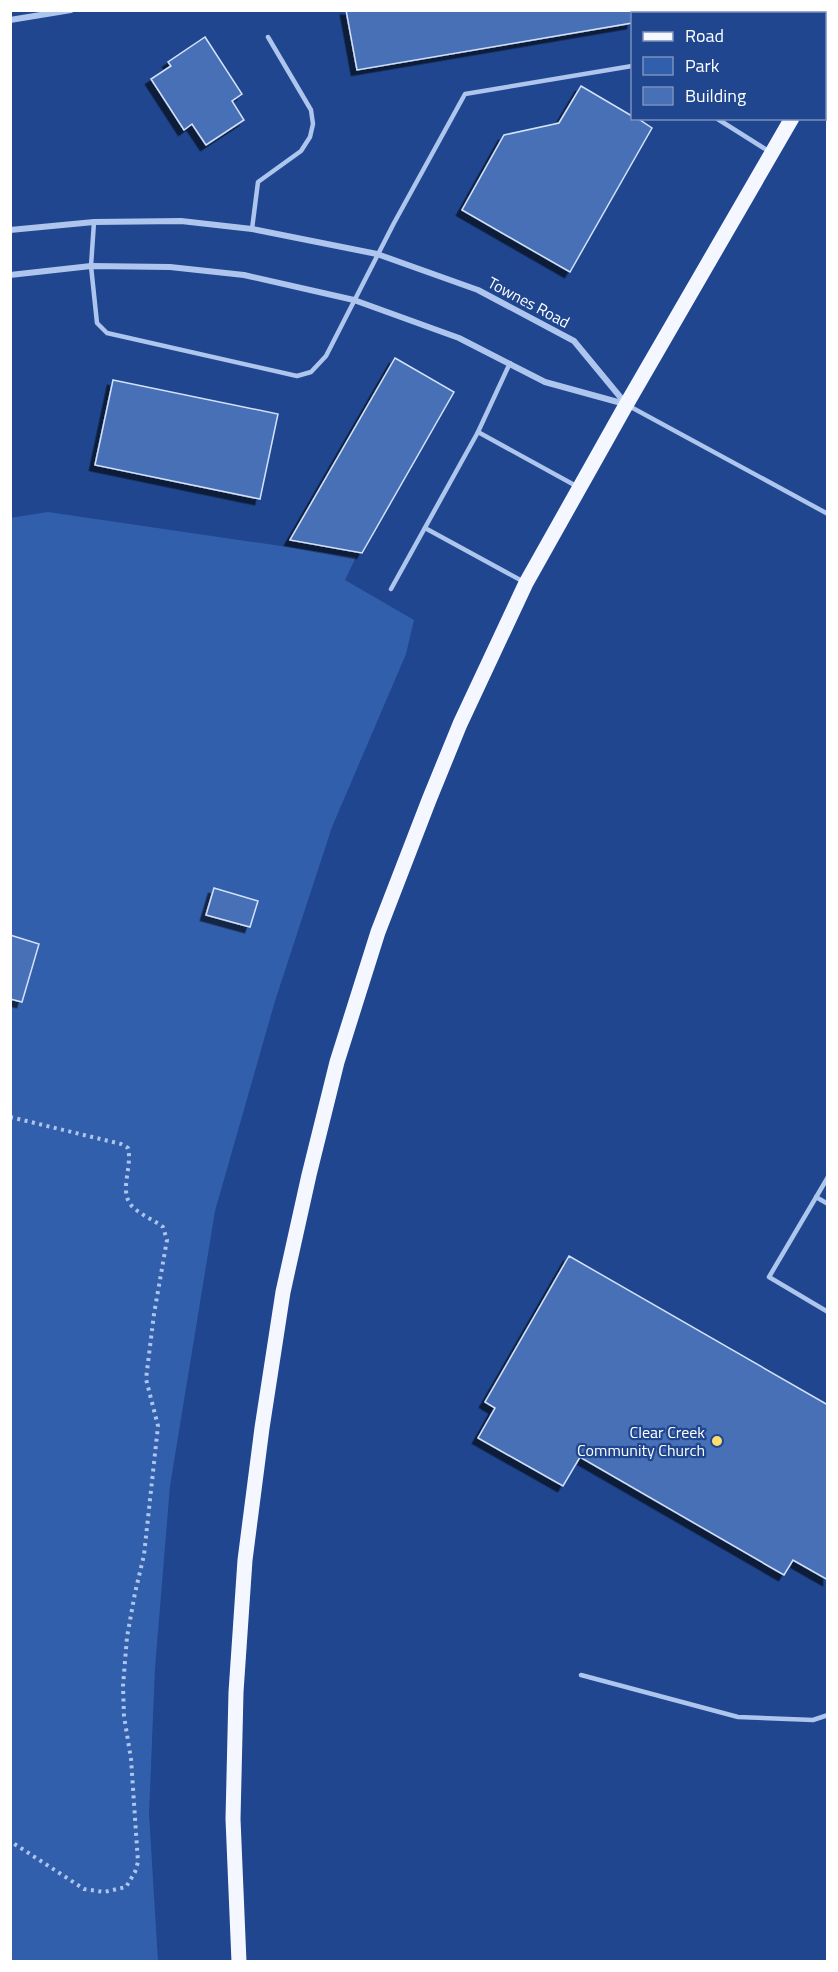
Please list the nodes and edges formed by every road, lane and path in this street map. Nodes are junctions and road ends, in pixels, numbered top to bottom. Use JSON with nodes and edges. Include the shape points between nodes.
{"nodes":[{"id":1,"x":71,"y":10,"type":"edge"},
{"id":2,"x":10,"y":20,"type":"edge"},
{"id":3,"x":268,"y":37,"type":"dead end"},
{"id":4,"x":631,"y":66,"type":"edge"},
{"id":5,"x":719,"y":120,"type":"edge"},
{"id":6,"x":791,"y":120,"type":"edge"},
{"id":7,"x":772,"y":153,"type":"junction"},
{"id":8,"x":94,"y":222,"type":"junction"},
{"id":9,"x":252,"y":229,"type":"junction"},
{"id":10,"x":10,"y":230,"type":"edge"},
{"id":11,"x":377,"y":254,"type":"junction"},
{"id":12,"x":91,"y":266,"type":"junction"},
{"id":13,"x":10,"y":276,"type":"edge"},
{"id":14,"x":354,"y":300,"type":"junction"},
{"id":15,"x":510,"y":363,"type":"junction"},
{"id":16,"x":626,"y":405,"type":"junction"},
{"id":17,"x":478,"y":432,"type":"junction"},
{"id":18,"x":579,"y":488,"type":"junction"},
{"id":19,"x":828,"y":514,"type":"edge"},
{"id":20,"x":425,"y":528,"type":"junction"},
{"id":21,"x":526,"y":583,"type":"junction"},
{"id":22,"x":391,"y":589,"type":"dead end"},
{"id":23,"x":10,"y":1117,"type":"edge"},
{"id":24,"x":828,"y":1177,"type":"edge"},
{"id":25,"x":816,"y":1197,"type":"junction"},
{"id":26,"x":828,"y":1204,"type":"edge"},
{"id":27,"x":828,"y":1312,"type":"edge"},
{"id":28,"x":581,"y":1675,"type":"dead end"},
{"id":29,"x":828,"y":1715,"type":"edge"},
{"id":30,"x":12,"y":1842,"type":"edge"},
{"id":31,"x":10,"y":1848,"type":"edge"},
{"id":32,"x":239,"y":1962,"type":"edge"}],
"edges":[{"from":1,"to":2,"type":"street"},
{"from":3,"to":9,"type":"lane","via":[[311,110],[313,124],[301,151],[258,182]]},
{"from":4,"to":11,"type":"lane","via":[[465,94]]},
{"from":5,"to":7,"type":"lane"},
{"from":6,"to":7,"type":"main road"},
{"from":7,"to":16,"type":"main road"},
{"from":8,"to":9,"type":"street","name":"Townes Road","via":[[181,221]]},
{"from":8,"to":10,"type":"street","name":"Townes Road"},
{"from":8,"to":12,"type":"lane"},
{"from":9,"to":11,"type":"street","name":"Townes Road"},
{"from":11,"to":14,"type":"lane"},
{"from":11,"to":16,"type":"street","name":"Townes Road","via":[[478,290],[574,341]]},
{"from":12,"to":13,"type":"street"},
{"from":12,"to":14,"type":"street","via":[[170,267],[244,275]]},
{"from":12,"to":14,"type":"lane","via":[[97,323],[107,333],[297,375],[311,372],[326,356]]},
{"from":14,"to":15,"type":"street","via":[[459,338]]},
{"from":15,"to":16,"type":"street","via":[[545,382]]},
{"from":15,"to":17,"type":"lane"},
{"from":16,"to":18,"type":"main road"},
{"from":16,"to":19,"type":"lane"},
{"from":17,"to":18,"type":"lane"},
{"from":17,"to":20,"type":"lane"},
{"from":18,"to":21,"type":"main road"},
{"from":20,"to":21,"type":"lane"},
{"from":20,"to":22,"type":"lane"},
{"from":21,"to":32,"type":"main road","via":[[456,735],[378,932],[337,1062],[283,1292],[245,1560],[236,1692],[233,1819]]},
{"from":23,"to":30,"type":"path","via":[[128,1148],[129,1203],[163,1227],[167,1240],[147,1379],[158,1426],[144,1555],[127,1637],[123,1686],[138,1862],[126,1887],[104,1892],[84,1889]]},
{"from":24,"to":25,"type":"lane"},
{"from":25,"to":26,"type":"lane"},
{"from":25,"to":27,"type":"lane","via":[[769,1277]]},
{"from":28,"to":29,"type":"lane","via":[[738,1717],[813,1720]]},
{"from":30,"to":31,"type":"path"}]}
